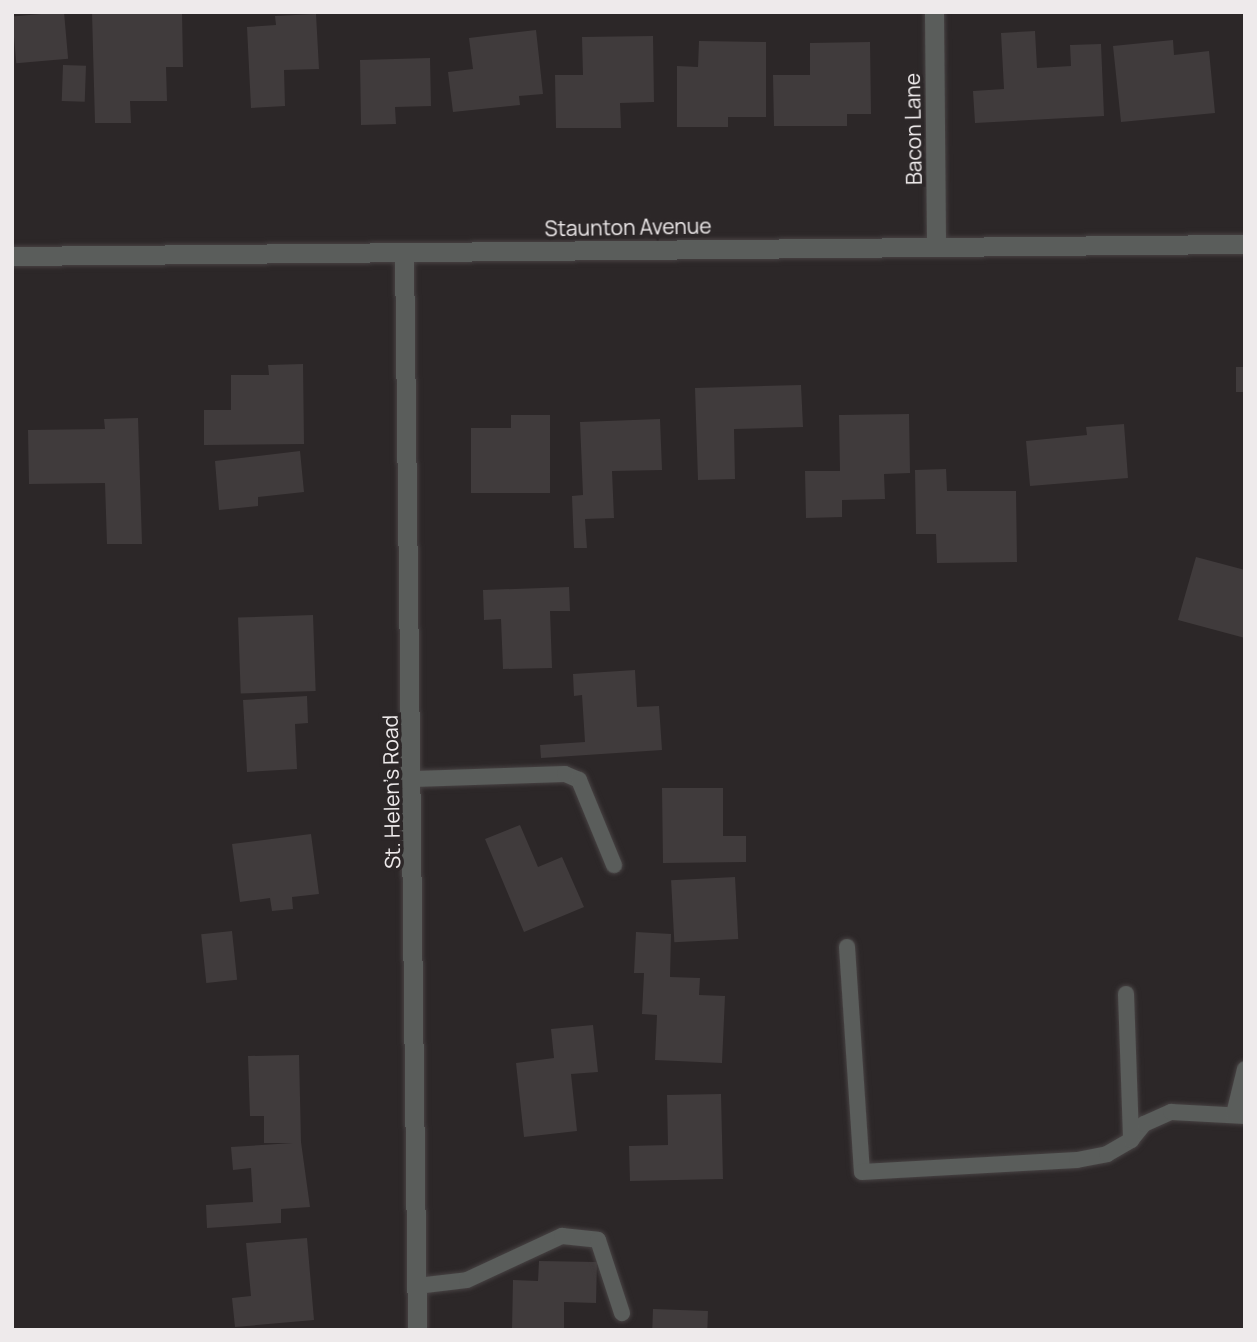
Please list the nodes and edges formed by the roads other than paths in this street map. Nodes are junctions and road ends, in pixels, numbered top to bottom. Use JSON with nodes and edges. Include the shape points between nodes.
{"nodes":[{"id":1,"x":934,"y":12,"type":"edge"},
{"id":2,"x":1245,"y":244,"type":"edge"},
{"id":3,"x":936,"y":246,"type":"junction"},
{"id":4,"x":404,"y":253,"type":"junction"},
{"id":5,"x":12,"y":256,"type":"edge"},
{"id":6,"x":414,"y":779,"type":"junction"},
{"id":7,"x":614,"y":865,"type":"dead end"},
{"id":8,"x":847,"y":947,"type":"dead end"},
{"id":9,"x":1126,"y":994,"type":"dead end"},
{"id":10,"x":1245,"y":1069,"type":"edge"},
{"id":11,"x":1239,"y":1115,"type":"edge"},
{"id":12,"x":1130,"y":1140,"type":"junction"},
{"id":13,"x":417,"y":1286,"type":"junction"},
{"id":14,"x":622,"y":1313,"type":"dead end"},
{"id":15,"x":417,"y":1330,"type":"edge"}],
"edges":[{"from":1,"to":3,"type":"street","name":"Bacon Lane"},
{"from":2,"to":3,"type":"street","name":"Staunton Avenue"},
{"from":3,"to":4,"type":"street","name":"Staunton Avenue"},
{"from":4,"to":5,"type":"street","name":"Staunton Avenue"},
{"from":4,"to":6,"type":"street","name":"St. Helen's Road"},
{"from":6,"to":7,"type":"lane","via":[[565,775],[579,780]]},
{"from":6,"to":13,"type":"street","name":"St. Helen's Road"},
{"from":8,"to":12,"type":"lane","via":[[862,1172],[1077,1160],[1107,1154]]},
{"from":9,"to":12,"type":"lane"},
{"from":10,"to":11,"type":"lane"},
{"from":11,"to":12,"type":"lane","via":[[1171,1112],[1144,1124]]},
{"from":13,"to":14,"type":"lane","via":[[477,1276],[562,1236],[598,1240]]},
{"from":13,"to":15,"type":"street","name":"St. Helen's Road"}]}
